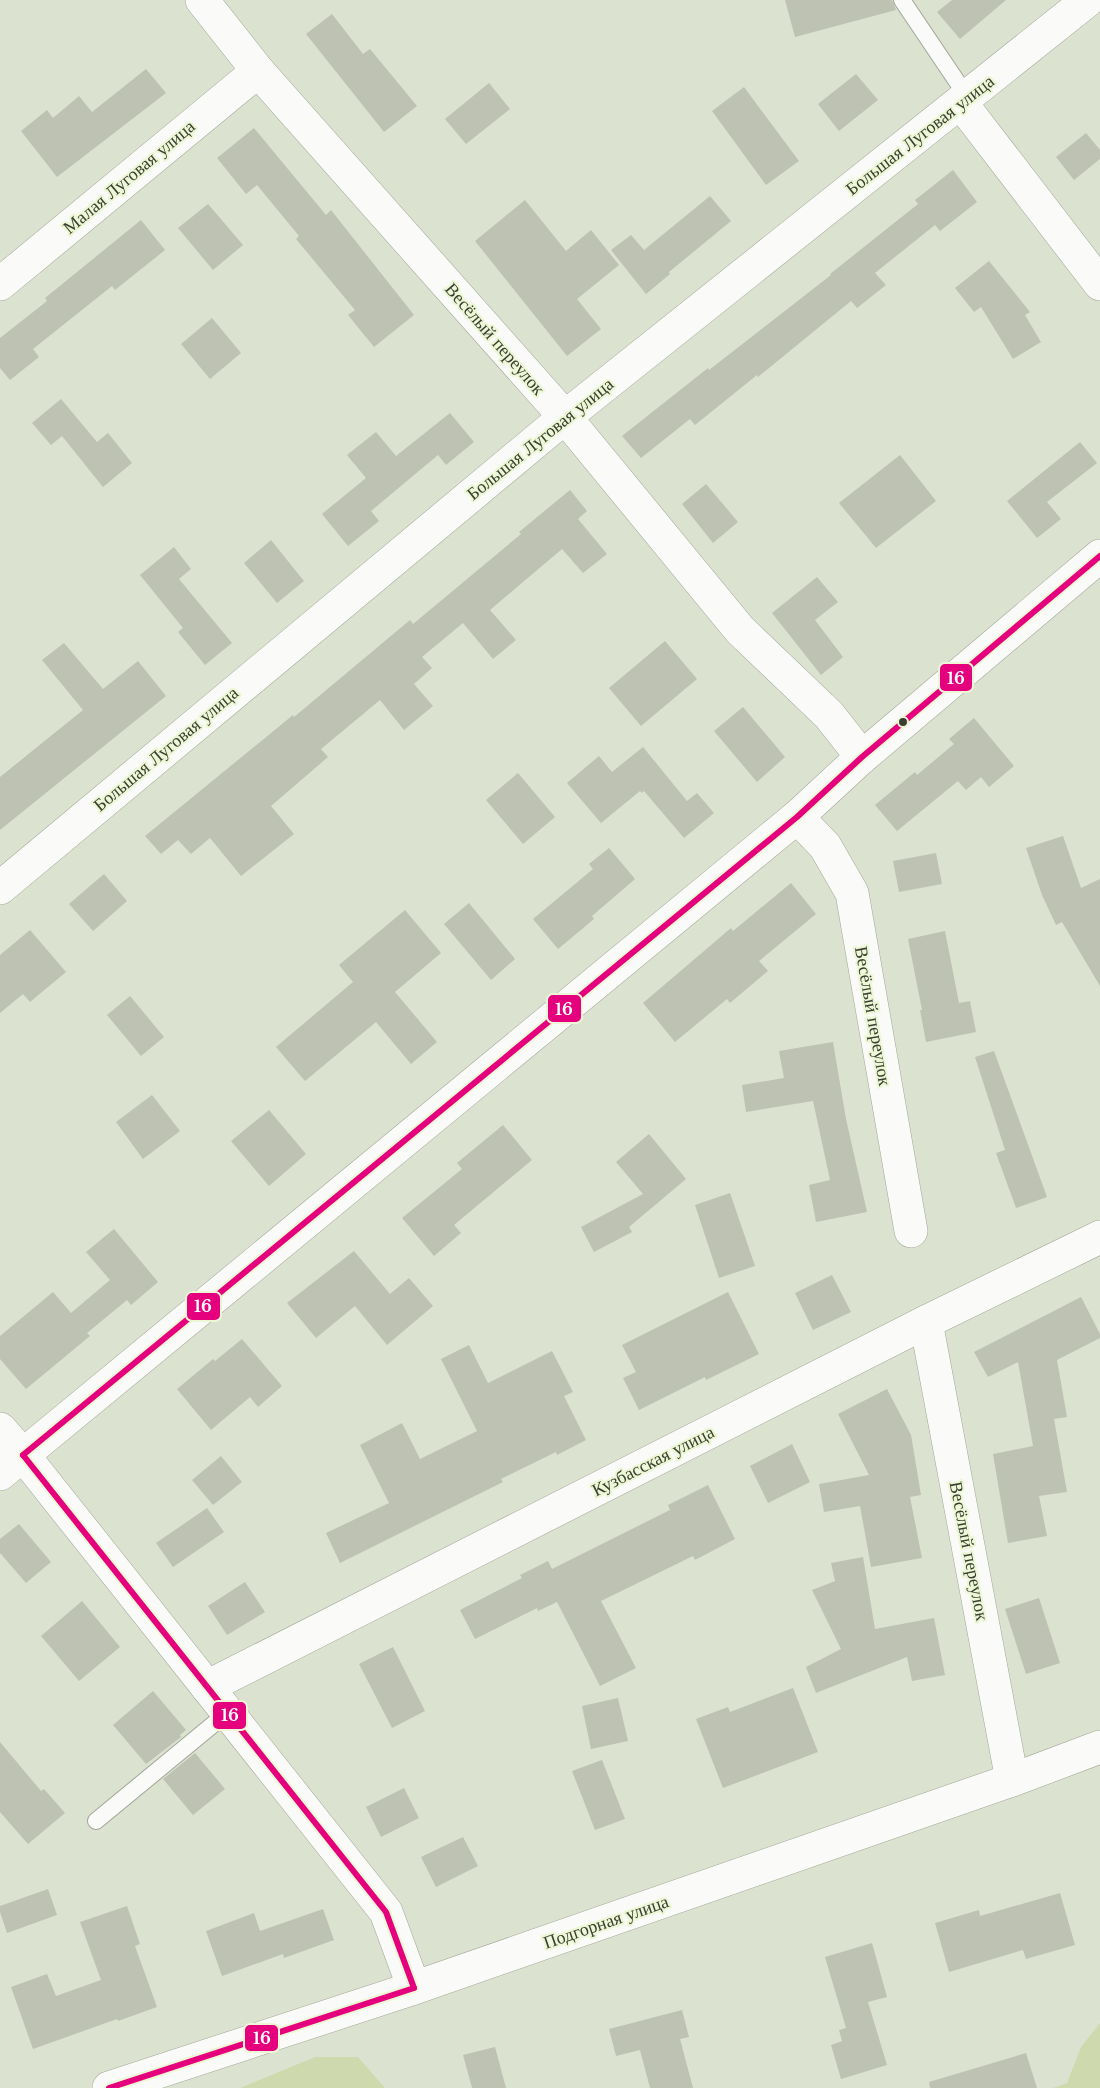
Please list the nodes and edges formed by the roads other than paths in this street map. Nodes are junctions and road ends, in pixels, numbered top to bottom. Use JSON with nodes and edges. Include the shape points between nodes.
{"nodes":[{"id":1,"x":202,"y":0,"type":"edge"},
{"id":2,"x":902,"y":0,"type":"edge"},
{"id":3,"x":1088,"y":0,"type":"edge"},
{"id":4,"x":258,"y":71,"type":"junction"},
{"id":5,"x":964,"y":100,"type":"junction"},
{"id":6,"x":0,"y":284,"type":"edge"},
{"id":7,"x":1100,"y":284,"type":"edge"},
{"id":8,"x":565,"y":417,"type":"junction"},
{"id":9,"x":1100,"y":556,"type":"edge"},
{"id":10,"x":862,"y":757,"type":"junction"},
{"id":11,"x":797,"y":817,"type":"junction"},
{"id":12,"x":0,"y":888,"type":"edge"},
{"id":13,"x":911,"y":1231,"type":"dead end"},
{"id":14,"x":1100,"y":1237,"type":"edge"},
{"id":15,"x":926,"y":1322,"type":"junction"},
{"id":16,"x":0,"y":1429,"type":"edge"},
{"id":17,"x":11,"y":1465,"type":"edge"},
{"id":18,"x":207,"y":1687,"type":"junction"},
{"id":19,"x":228,"y":1713,"type":"junction"},
{"id":20,"x":1100,"y":1748,"type":"edge"},
{"id":21,"x":1012,"y":1780,"type":"junction"},
{"id":22,"x":96,"y":1821,"type":"dead end"},
{"id":23,"x":414,"y":1988,"type":"junction"},
{"id":24,"x":109,"y":2088,"type":"edge"}],
"edges":[{"from":1,"to":4,"type":"street","name":"Весёлый переулок"},
{"from":2,"to":5,"type":"lane"},
{"from":3,"to":5,"type":"street","name":"Большая Луговая улица"},
{"from":4,"to":6,"type":"street","name":"Малая Луговая улица"},
{"from":4,"to":8,"type":"street","name":"Весёлый переулок"},
{"from":5,"to":7,"type":"street"},
{"from":5,"to":8,"type":"street","name":"Большая Луговая улица"},
{"from":8,"to":10,"type":"street","name":"Весёлый переулок","via":[[740,630],[829,715]]},
{"from":8,"to":12,"type":"street","name":"Большая Луговая улица"},
{"from":9,"to":10,"type":"street"},
{"from":10,"to":11,"type":"street"},
{"from":11,"to":13,"type":"street","name":"Весёлый переулок","via":[[825,846],[852,893]]},
{"from":11,"to":17,"type":"street"},
{"from":14,"to":15,"type":"street","name":"Кузбасская улица"},
{"from":15,"to":18,"type":"street","name":"Кузбасская улица"},
{"from":15,"to":21,"type":"street","name":"Весёлый переулок"},
{"from":16,"to":17,"type":"street"},
{"from":17,"to":18,"type":"street"},
{"from":18,"to":19,"type":"street"},
{"from":19,"to":22,"type":"lane"},
{"from":19,"to":23,"type":"street","via":[[386,1912]]},
{"from":20,"to":21,"type":"street","name":"Подгорная улица"},
{"from":21,"to":23,"type":"street","name":"Подгорная улица"},
{"from":23,"to":24,"type":"street","name":"Подгорная улица"}]}
